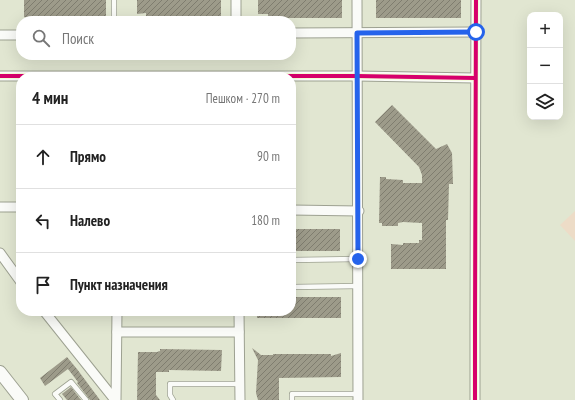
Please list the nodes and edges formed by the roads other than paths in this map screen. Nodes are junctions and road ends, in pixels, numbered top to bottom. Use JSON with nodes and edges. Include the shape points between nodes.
{"nodes":[{"id":1,"x":114,"y":0,"type":"edge"},
{"id":2,"x":236,"y":0,"type":"edge"},
{"id":3,"x":357,"y":0,"type":"edge"},
{"id":4,"x":476,"y":0,"type":"edge"},
{"id":5,"x":114,"y":16,"type":"edge"},
{"id":6,"x":236,"y":16,"type":"edge"},
{"id":7,"x":476,"y":32,"type":"junction"},
{"id":8,"x":296,"y":33,"type":"edge"},
{"id":9,"x":357,"y":33,"type":"junction"},
{"id":10,"x":0,"y":35,"type":"edge"},
{"id":11,"x":16,"y":35,"type":"edge"},
{"id":12,"x":0,"y":76,"type":"edge"},
{"id":13,"x":16,"y":76,"type":"edge"},
{"id":14,"x":296,"y":76,"type":"edge"},
{"id":15,"x":357,"y":76,"type":"junction"},
{"id":16,"x":475,"y":78,"type":"junction"},
{"id":17,"x":0,"y":207,"type":"edge"},
{"id":18,"x":16,"y":207,"type":"edge"},
{"id":19,"x":296,"y":210,"type":"edge"},
{"id":20,"x":358,"y":211,"type":"junction"},
{"id":21,"x":0,"y":254,"type":"edge"},
{"id":22,"x":358,"y":259,"type":"junction"},
{"id":23,"x":296,"y":260,"type":"edge"},
{"id":24,"x":16,"y":275,"type":"edge"},
{"id":25,"x":359,"y":286,"type":"junction"},
{"id":26,"x":296,"y":287,"type":"edge"},
{"id":27,"x":48,"y":316,"type":"edge"},
{"id":28,"x":117,"y":316,"type":"edge"},
{"id":29,"x":239,"y":316,"type":"edge"},
{"id":30,"x":117,"y":332,"type":"junction"},
{"id":31,"x":240,"y":332,"type":"junction"},
{"id":32,"x":0,"y":372,"type":"edge"},
{"id":33,"x":240,"y":384,"type":"junction"},
{"id":34,"x":359,"y":397,"type":"edge"},
{"id":35,"x":22,"y":400,"type":"edge"},
{"id":36,"x":60,"y":400,"type":"edge"},
{"id":37,"x":86,"y":400,"type":"edge"},
{"id":38,"x":115,"y":400,"type":"edge"},
{"id":39,"x":173,"y":400,"type":"edge"},
{"id":40,"x":240,"y":400,"type":"edge"},
{"id":41,"x":292,"y":400,"type":"edge"},
{"id":42,"x":476,"y":400,"type":"edge"}],
"edges":[{"from":1,"to":5,"type":"lane"},
{"from":2,"to":6,"type":"street"},
{"from":3,"to":9,"type":"street"},
{"from":4,"to":7,"type":"street"},
{"from":7,"to":9,"type":"street"},
{"from":7,"to":16,"type":"street"},
{"from":8,"to":9,"type":"street"},
{"from":9,"to":15,"type":"street"},
{"from":10,"to":11,"type":"street"},
{"from":12,"to":13,"type":"street"},
{"from":14,"to":15,"type":"street"},
{"from":15,"to":16,"type":"street"},
{"from":15,"to":20,"type":"street"},
{"from":16,"to":42,"type":"street"},
{"from":17,"to":18,"type":"street"},
{"from":19,"to":20,"type":"street"},
{"from":20,"to":22,"type":"street"},
{"from":21,"to":24,"type":"street"},
{"from":22,"to":23,"type":"lane"},
{"from":22,"to":25,"type":"street"},
{"from":25,"to":26,"type":"lane"},
{"from":25,"to":34,"type":"street"},
{"from":27,"to":38,"type":"street"},
{"from":28,"to":30,"type":"street"},
{"from":29,"to":31,"type":"street"},
{"from":30,"to":31,"type":"street"},
{"from":30,"to":38,"type":"street"},
{"from":31,"to":33,"type":"street"},
{"from":32,"to":35,"type":"main road"},
{"from":33,"to":39,"type":"lane","via":[[170,384],[170,395]]},
{"from":33,"to":40,"type":"street"},
{"from":34,"to":41,"type":"lane","via":[[292,394]]},
{"from":36,"to":37,"type":"lane","via":[[55,394],[71,382]]}]}
